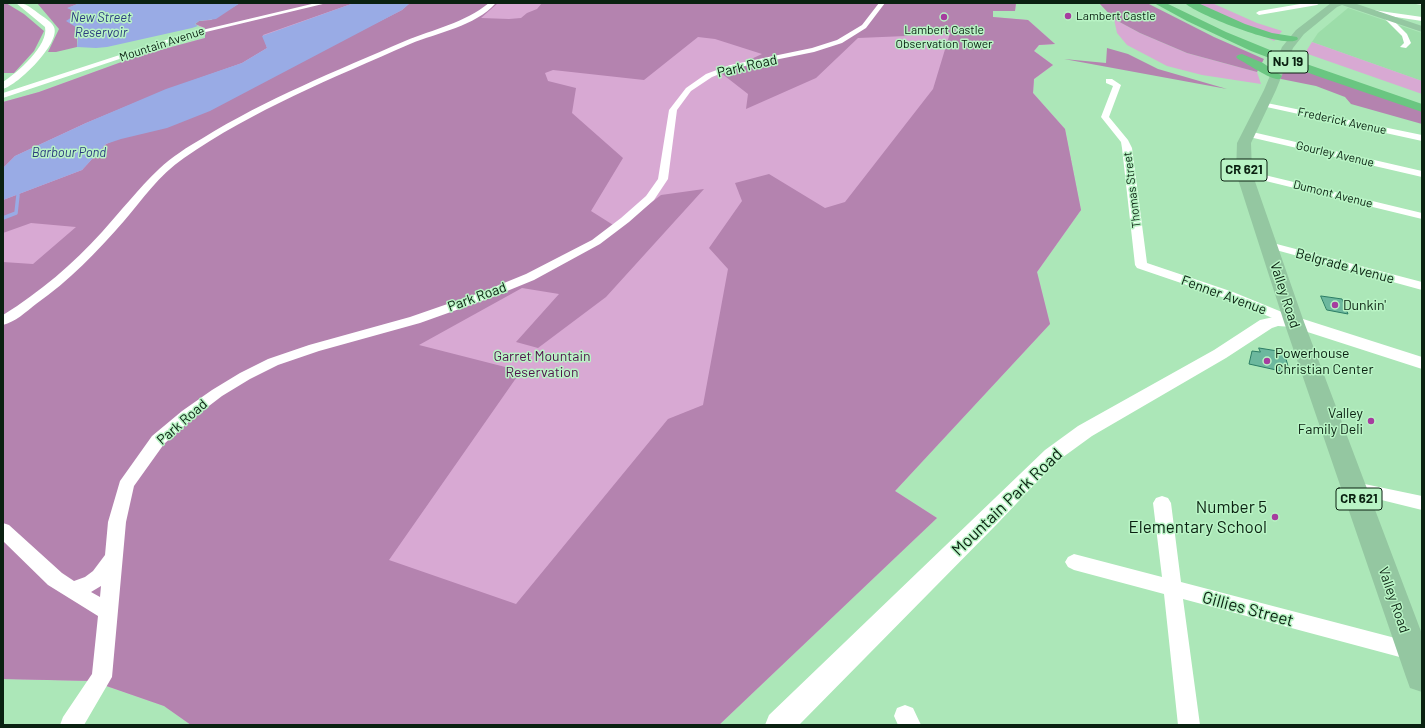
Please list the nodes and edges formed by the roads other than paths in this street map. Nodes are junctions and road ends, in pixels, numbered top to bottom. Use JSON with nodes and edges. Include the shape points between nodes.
{"nodes":[{"id":1,"x":20,"y":3,"type":"edge"},
{"id":2,"x":324,"y":3,"type":"edge"},
{"id":3,"x":493,"y":3,"type":"edge"},
{"id":4,"x":882,"y":3,"type":"edge"},
{"id":5,"x":1148,"y":3,"type":"edge"},
{"id":6,"x":1159,"y":3,"type":"edge"},
{"id":7,"x":1178,"y":3,"type":"edge"},
{"id":8,"x":1190,"y":3,"type":"edge"},
{"id":9,"x":1317,"y":3,"type":"edge"},
{"id":10,"x":1324,"y":3,"type":"edge"},
{"id":11,"x":1345,"y":3,"type":"edge"},
{"id":12,"x":1418,"y":3,"type":"edge"},
{"id":13,"x":1337,"y":4,"type":"edge"},
{"id":14,"x":1422,"y":4,"type":"edge"},
{"id":15,"x":1373,"y":12,"type":"junction"},
{"id":16,"x":1259,"y":13,"type":"dead end"},
{"id":17,"x":1386,"y":16,"type":"junction"},
{"id":18,"x":1422,"y":19,"type":"edge"},
{"id":19,"x":1422,"y":29,"type":"edge"},
{"id":20,"x":1195,"y":33,"type":"dead end"},
{"id":21,"x":1289,"y":45,"type":"junction"},
{"id":22,"x":1404,"y":47,"type":"dead end"},
{"id":23,"x":1230,"y":51,"type":"dead end"},
{"id":24,"x":1278,"y":69,"type":"junction"},
{"id":25,"x":16,"y":78,"type":"junction"},
{"id":26,"x":58,"y":78,"type":"junction"},
{"id":27,"x":1109,"y":81,"type":"dead end"},
{"id":28,"x":3,"y":86,"type":"edge"},
{"id":29,"x":3,"y":96,"type":"edge"},
{"id":30,"x":1422,"y":100,"type":"edge"},
{"id":31,"x":1262,"y":104,"type":"junction"},
{"id":32,"x":1422,"y":108,"type":"edge"},
{"id":33,"x":1248,"y":134,"type":"junction"},
{"id":34,"x":1422,"y":138,"type":"edge"},
{"id":35,"x":1244,"y":172,"type":"junction"},
{"id":36,"x":1422,"y":174,"type":"edge"},
{"id":37,"x":1422,"y":216,"type":"edge"},
{"id":38,"x":1269,"y":245,"type":"junction"},
{"id":39,"x":1141,"y":265,"type":"joint"},
{"id":40,"x":1422,"y":286,"type":"edge"},
{"id":41,"x":3,"y":321,"type":"edge"},
{"id":42,"x":1294,"y":322,"type":"junction"},
{"id":43,"x":1422,"y":364,"type":"edge"},
{"id":44,"x":1355,"y":488,"type":"junction"},
{"id":45,"x":1162,"y":503,"type":"dead end"},
{"id":46,"x":1422,"y":503,"type":"edge"},
{"id":47,"x":3,"y":530,"type":"edge"},
{"id":48,"x":114,"y":555,"type":"junction"},
{"id":49,"x":1074,"y":562,"type":"dead end"},
{"id":50,"x":1172,"y":589,"type":"junction"},
{"id":51,"x":72,"y":590,"type":"junction"},
{"id":52,"x":108,"y":612,"type":"junction"},
{"id":53,"x":1417,"y":653,"type":"edge"},
{"id":54,"x":1422,"y":677,"type":"edge"},
{"id":55,"x":71,"y":725,"type":"edge"},
{"id":56,"x":779,"y":725,"type":"edge"},
{"id":57,"x":1189,"y":725,"type":"edge"}],
"edges":[{"from":1,"to":25,"type":"street","via":[[51,30],[39,52]]},
{"from":2,"to":26,"type":"street","name":"Mountain Avenue","via":[[183,36]]},
{"from":3,"to":41,"type":"street","via":[[470,21],[413,41],[275,102],[179,157],[164,169],[109,232],[70,270],[21,310]]},
{"from":4,"to":48,"type":"street","name":"Park Road","via":[[862,28],[846,39],[813,51],[711,74],[685,92],[673,110],[663,179],[650,198],[596,242],[530,277],[486,295],[415,320],[273,362],[245,376],[187,414],[158,440],[126,485],[117,522]]},
{"from":5,"to":20,"type":"highway"},
{"from":6,"to":32,"type":"highway","number":"NJ 19","via":[[1210,29],[1277,58]]},
{"from":7,"to":30,"type":"highway","number":"NJ 19","via":[[1270,46],[1334,71]]},
{"from":8,"to":21,"type":"highway"},
{"from":9,"to":16,"type":"street"},
{"from":10,"to":13,"type":"street"},
{"from":11,"to":15,"type":"main road"},
{"from":12,"to":14,"type":"street"},
{"from":13,"to":21,"type":"main road","name":"Valley Road","number":"CR 621","via":[[1317,18]]},
{"from":15,"to":17,"type":"main road"},
{"from":15,"to":18,"type":"street"},
{"from":17,"to":19,"type":"main road"},
{"from":17,"to":22,"type":"street","via":[[1405,35],[1408,43]]},
{"from":21,"to":24,"type":"main road","name":"Valley Road","number":"CR 621"},
{"from":23,"to":24,"type":"highway","via":[[1253,62]]},
{"from":24,"to":31,"type":"main road","name":"Valley Road","number":"CR 621"},
{"from":25,"to":26,"type":"street"},
{"from":25,"to":28,"type":"street"},
{"from":26,"to":29,"type":"street","name":"Mountain Avenue"},
{"from":27,"to":39,"type":"street","name":"Thomas Street","via":[[1117,85],[1105,117],[1127,148]]},
{"from":31,"to":33,"type":"main road","name":"Valley Road","number":"CR 621"},
{"from":31,"to":34,"type":"street","name":"Frederick Avenue"},
{"from":33,"to":35,"type":"main road","name":"Valley Road","number":"CR 621","via":[[1244,143]]},
{"from":33,"to":36,"type":"street","name":"Gourley Avenue"},
{"from":35,"to":37,"type":"street","name":"Dumont Avenue"},
{"from":35,"to":38,"type":"main road","name":"Valley Road","number":"CR 621"},
{"from":38,"to":40,"type":"street","name":"Belgrade Avenue"},
{"from":38,"to":42,"type":"main road","name":"Valley Road","number":"CR 621"},
{"from":39,"to":42,"type":"street","name":"Fenner Avenue","via":[[1229,295]]},
{"from":42,"to":43,"type":"street","name":"Fenner Avenue"},
{"from":42,"to":44,"type":"main road","name":"Valley Road","number":"CR 621"},
{"from":42,"to":56,"type":"street","name":"Mountain Park Road","via":[[1278,321],[1266,324],[1210,360],[1085,431],[1052,455]]},
{"from":44,"to":46,"type":"street"},
{"from":44,"to":53,"type":"main road","name":"Valley Road","number":"CR 621"},
{"from":45,"to":50,"type":"street"},
{"from":47,"to":51,"type":"street","via":[[55,579]]},
{"from":48,"to":51,"type":"street","via":[[102,576],[90,585]]},
{"from":48,"to":52,"type":"street","name":"Park Road"},
{"from":49,"to":50,"type":"street","name":"Gillies Street"},
{"from":50,"to":53,"type":"street","name":"Gillies Street"},
{"from":50,"to":57,"type":"street"},
{"from":51,"to":52,"type":"street"},
{"from":52,"to":55,"type":"street","name":"Park Road","via":[[102,677]]},
{"from":53,"to":54,"type":"main road","name":"Valley Road","number":"CR 621"}]}
